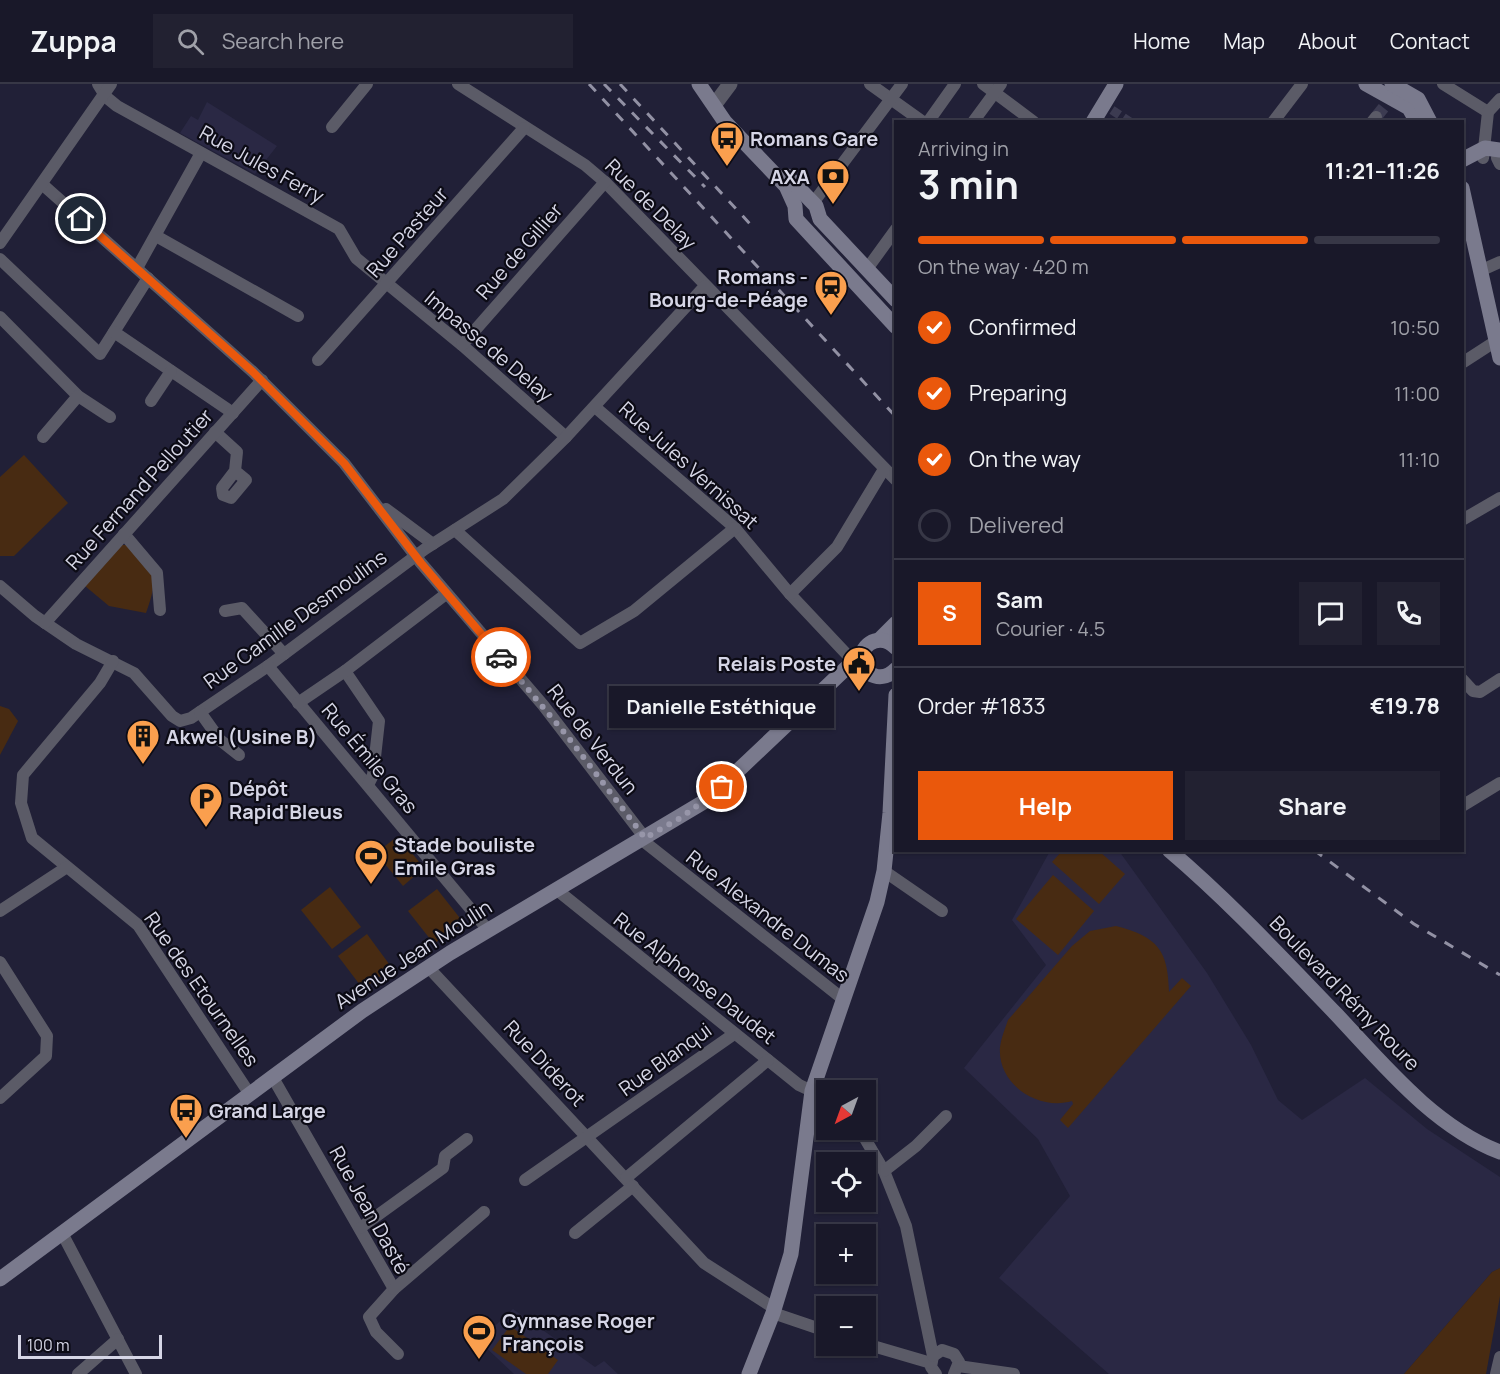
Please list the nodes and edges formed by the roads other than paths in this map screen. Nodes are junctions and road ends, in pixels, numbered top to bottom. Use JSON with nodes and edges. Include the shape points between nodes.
{"nodes":[{"id":1,"x":367,"y":84,"type":"edge"},
{"id":2,"x":458,"y":84,"type":"edge"},
{"id":3,"x":699,"y":84,"type":"edge"},
{"id":4,"x":730,"y":84,"type":"edge"},
{"id":5,"x":870,"y":84,"type":"edge"},
{"id":6,"x":902,"y":84,"type":"edge"},
{"id":7,"x":955,"y":84,"type":"edge"},
{"id":8,"x":983,"y":84,"type":"edge"},
{"id":9,"x":1116,"y":84,"type":"edge"},
{"id":10,"x":1302,"y":84,"type":"edge"},
{"id":11,"x":1366,"y":84,"type":"edge"},
{"id":12,"x":1443,"y":84,"type":"edge"},
{"id":13,"x":104,"y":87,"type":"edge"},
{"id":14,"x":998,"y":88,"type":"edge"},
{"id":15,"x":1389,"y":96,"type":"edge"},
{"id":16,"x":891,"y":99,"type":"junction"},
{"id":17,"x":1500,"y":99,"type":"edge"},
{"id":18,"x":715,"y":104,"type":"junction"},
{"id":19,"x":1488,"y":112,"type":"junction"},
{"id":20,"x":920,"y":120,"type":"edge"},
{"id":21,"x":929,"y":120,"type":"edge"},
{"id":22,"x":974,"y":120,"type":"edge"},
{"id":23,"x":1029,"y":120,"type":"edge"},
{"id":24,"x":1094,"y":120,"type":"edge"},
{"id":25,"x":1275,"y":120,"type":"edge"},
{"id":26,"x":1416,"y":120,"type":"edge"},
{"id":27,"x":1429,"y":120,"type":"edge"},
{"id":28,"x":332,"y":127,"type":"dead end"},
{"id":29,"x":524,"y":128,"type":"junction"},
{"id":30,"x":201,"y":153,"type":"junction"},
{"id":31,"x":1494,"y":156,"type":"edge"},
{"id":32,"x":1464,"y":160,"type":"edge"},
{"id":33,"x":1464,"y":165,"type":"edge"},
{"id":34,"x":605,"y":182,"type":"junction"},
{"id":35,"x":42,"y":184,"type":"junction"},
{"id":36,"x":1464,"y":195,"type":"edge"},
{"id":37,"x":805,"y":210,"type":"junction"},
{"id":38,"x":1464,"y":218,"type":"edge"},
{"id":39,"x":894,"y":232,"type":"edge"},
{"id":40,"x":156,"y":236,"type":"junction"},
{"id":41,"x":1475,"y":236,"type":"junction"},
{"id":42,"x":0,"y":243,"type":"edge"},
{"id":43,"x":0,"y":259,"type":"edge"},
{"id":44,"x":1500,"y":262,"type":"edge"},
{"id":45,"x":137,"y":268,"type":"junction"},
{"id":46,"x":867,"y":269,"type":"junction"},
{"id":47,"x":1482,"y":270,"type":"junction"},
{"id":48,"x":148,"y":278,"type":"junction"},
{"id":49,"x":386,"y":285,"type":"junction"},
{"id":50,"x":705,"y":286,"type":"junction"},
{"id":51,"x":894,"y":298,"type":"edge"},
{"id":52,"x":298,"y":316,"type":"dead end"},
{"id":53,"x":0,"y":317,"type":"edge"},
{"id":54,"x":1496,"y":322,"type":"edge"},
{"id":55,"x":894,"y":324,"type":"edge"},
{"id":56,"x":114,"y":332,"type":"junction"},
{"id":57,"x":1496,"y":341,"type":"junction"},
{"id":58,"x":462,"y":345,"type":"junction"},
{"id":59,"x":1500,"y":358,"type":"edge"},
{"id":60,"x":318,"y":360,"type":"dead end"},
{"id":61,"x":1464,"y":362,"type":"edge"},
{"id":62,"x":171,"y":371,"type":"junction"},
{"id":63,"x":262,"y":380,"type":"junction"},
{"id":64,"x":78,"y":396,"type":"junction"},
{"id":65,"x":151,"y":401,"type":"dead end"},
{"id":66,"x":595,"y":406,"type":"junction"},
{"id":67,"x":233,"y":413,"type":"junction"},
{"id":68,"x":110,"y":417,"type":"dead end"},
{"id":69,"x":215,"y":432,"type":"junction"},
{"id":70,"x":43,"y":437,"type":"dead end"},
{"id":71,"x":566,"y":437,"type":"junction"},
{"id":72,"x":884,"y":469,"type":"junction"},
{"id":73,"x":235,"y":471,"type":"dead end"},
{"id":74,"x":894,"y":478,"type":"edge"},
{"id":75,"x":1500,"y":498,"type":"edge"},
{"id":76,"x":378,"y":505,"type":"junction"},
{"id":77,"x":1464,"y":519,"type":"edge"},
{"id":78,"x":735,"y":528,"type":"junction"},
{"id":79,"x":455,"y":530,"type":"junction"},
{"id":80,"x":124,"y":534,"type":"junction"},
{"id":81,"x":433,"y":544,"type":"junction"},
{"id":82,"x":416,"y":556,"type":"junction"},
{"id":83,"x":0,"y":586,"type":"edge"},
{"id":84,"x":446,"y":594,"type":"junction"},
{"id":85,"x":790,"y":594,"type":"junction"},
{"id":86,"x":160,"y":610,"type":"dead end"},
{"id":87,"x":225,"y":611,"type":"dead end"},
{"id":88,"x":45,"y":623,"type":"junction"},
{"id":89,"x":891,"y":643,"type":"edge"},
{"id":90,"x":284,"y":654,"type":"junction"},
{"id":91,"x":113,"y":661,"type":"junction"},
{"id":92,"x":856,"y":662,"type":"junction"},
{"id":93,"x":268,"y":666,"type":"junction"},
{"id":94,"x":345,"y":671,"type":"junction"},
{"id":95,"x":892,"y":674,"type":"edge"},
{"id":96,"x":1500,"y":679,"type":"edge"},
{"id":97,"x":1464,"y":681,"type":"edge"},
{"id":98,"x":894,"y":696,"type":"edge"},
{"id":99,"x":298,"y":703,"type":"junction"},
{"id":100,"x":200,"y":712,"type":"junction"},
{"id":101,"x":894,"y":714,"type":"edge"},
{"id":102,"x":239,"y":755,"type":"dead end"},
{"id":103,"x":1500,"y":783,"type":"edge"},
{"id":104,"x":368,"y":785,"type":"junction"},
{"id":105,"x":1464,"y":805,"type":"edge"},
{"id":106,"x":643,"y":839,"type":"junction"},
{"id":107,"x":1172,"y":852,"type":"edge"},
{"id":108,"x":67,"y":867,"type":"junction"},
{"id":109,"x":884,"y":871,"type":"junction"},
{"id":110,"x":557,"y":890,"type":"junction"},
{"id":111,"x":0,"y":911,"type":"edge"},
{"id":112,"x":942,"y":911,"type":"dead end"},
{"id":113,"x":488,"y":930,"type":"junction"},
{"id":114,"x":0,"y":962,"type":"edge"},
{"id":115,"x":428,"y":967,"type":"junction"},
{"id":116,"x":843,"y":999,"type":"junction"},
{"id":117,"x":734,"y":1034,"type":"junction"},
{"id":118,"x":768,"y":1060,"type":"junction"},
{"id":119,"x":272,"y":1076,"type":"junction"},
{"id":120,"x":820,"y":1080,"type":"edge"},
{"id":121,"x":816,"y":1088,"type":"edge"},
{"id":122,"x":249,"y":1093,"type":"junction"},
{"id":123,"x":0,"y":1098,"type":"edge"},
{"id":124,"x":816,"y":1100,"type":"edge"},
{"id":125,"x":946,"y":1116,"type":"dead end"},
{"id":126,"x":588,"y":1138,"type":"junction"},
{"id":127,"x":467,"y":1139,"type":"dead end"},
{"id":128,"x":866,"y":1140,"type":"edge"},
{"id":129,"x":1500,"y":1152,"type":"edge"},
{"id":130,"x":884,"y":1171,"type":"junction"},
{"id":131,"x":525,"y":1180,"type":"dead end"},
{"id":132,"x":629,"y":1182,"type":"junction"},
{"id":133,"x":484,"y":1212,"type":"dead end"},
{"id":134,"x":360,"y":1228,"type":"junction"},
{"id":135,"x":62,"y":1233,"type":"junction"},
{"id":136,"x":575,"y":1233,"type":"dead end"},
{"id":137,"x":0,"y":1279,"type":"edge"},
{"id":138,"x":393,"y":1289,"type":"junction"},
{"id":139,"x":773,"y":1311,"type":"junction"},
{"id":140,"x":926,"y":1321,"type":"junction"},
{"id":141,"x":816,"y":1327,"type":"edge"},
{"id":142,"x":118,"y":1340,"type":"junction"},
{"id":143,"x":876,"y":1347,"type":"edge"},
{"id":144,"x":946,"y":1350,"type":"junction"},
{"id":145,"x":398,"y":1354,"type":"dead end"},
{"id":146,"x":1500,"y":1357,"type":"edge"},
{"id":147,"x":933,"y":1364,"type":"edge"},
{"id":148,"x":956,"y":1370,"type":"edge"},
{"id":149,"x":78,"y":1374,"type":"edge"},
{"id":150,"x":136,"y":1374,"type":"edge"},
{"id":151,"x":749,"y":1374,"type":"edge"},
{"id":152,"x":1014,"y":1374,"type":"edge"},
{"id":153,"x":1496,"y":1374,"type":"edge"}],
"edges":[{"from":1,"to":28,"type":"street"},
{"from":2,"to":29,"type":"street","name":"Rue de Delay"},
{"from":3,"to":18,"type":"main road"},
{"from":4,"to":18,"type":"street"},
{"from":5,"to":16,"type":"street"},
{"from":6,"to":16,"type":"street"},
{"from":7,"to":21,"type":"street"},
{"from":8,"to":14,"type":"street"},
{"from":9,"to":24,"type":"main road"},
{"from":10,"to":25,"type":"street"},
{"from":11,"to":15,"type":"main road"},
{"from":12,"to":19,"type":"street"},
{"from":13,"to":30,"type":"street","name":"Rue Jules Ferry","via":[[117,106]]},
{"from":13,"to":35,"type":"street"},
{"from":14,"to":22,"type":"street"},
{"from":14,"to":23,"type":"street"},
{"from":15,"to":26,"type":"main road","via":[[1408,108]]},
{"from":15,"to":27,"type":"main road","via":[[1418,99]]},
{"from":16,"to":20,"type":"street"},
{"from":16,"to":37,"type":"street"},
{"from":17,"to":19,"type":"street"},
{"from":18,"to":37,"type":"main road","via":[[725,122]]},
{"from":19,"to":31,"type":"street"},
{"from":29,"to":34,"type":"street","name":"Rue de Delay","via":[[585,165]]},
{"from":29,"to":49,"type":"street","name":"Rue Pasteur"},
{"from":30,"to":40,"type":"street"},
{"from":30,"to":49,"type":"street","name":"Rue Jules Ferry","via":[[339,229],[356,258]]},
{"from":31,"to":32,"type":"main road"},
{"from":31,"to":33,"type":"main road"},
{"from":34,"to":50,"type":"street","name":"Rue de Delay"},
{"from":34,"to":58,"type":"street","name":"Rue de Gillier"},
{"from":35,"to":42,"type":"street"},
{"from":35,"to":45,"type":"street"},
{"from":36,"to":41,"type":"main road"},
{"from":37,"to":46,"type":"main road"},
{"from":37,"to":55,"type":"main road"},
{"from":38,"to":41,"type":"main road"},
{"from":39,"to":46,"type":"street"},
{"from":40,"to":45,"type":"street"},
{"from":40,"to":52,"type":"street"},
{"from":41,"to":47,"type":"main road"},
{"from":43,"to":56,"type":"street","via":[[100,354]]},
{"from":44,"to":47,"type":"street"},
{"from":45,"to":48,"type":"street"},
{"from":46,"to":51,"type":"main road"},
{"from":47,"to":54,"type":"main road"},
{"from":48,"to":56,"type":"street"},
{"from":48,"to":63,"type":"street"},
{"from":49,"to":58,"type":"street","name":"Impasse de Delay"},
{"from":49,"to":60,"type":"street","name":"Rue Pasteur"},
{"from":50,"to":66,"type":"street","name":"Rue Camille Desmoulins"},
{"from":50,"to":72,"type":"street","name":"Rue de Delay"},
{"from":53,"to":64,"type":"street"},
{"from":54,"to":57,"type":"main road"},
{"from":56,"to":62,"type":"street"},
{"from":57,"to":59,"type":"main road"},
{"from":57,"to":61,"type":"street"},
{"from":58,"to":71,"type":"street","name":"Impasse de Delay"},
{"from":62,"to":65,"type":"street"},
{"from":62,"to":67,"type":"street"},
{"from":63,"to":67,"type":"street","name":"Rue Fernand Pelloutier"},
{"from":63,"to":76,"type":"street","via":[[344,463]]},
{"from":64,"to":68,"type":"street"},
{"from":64,"to":70,"type":"street"},
{"from":66,"to":71,"type":"street","name":"Rue Camille Desmoulins"},
{"from":66,"to":78,"type":"street","name":"Rue Jules Vernissat"},
{"from":67,"to":69,"type":"street","name":"Rue Fernand Pelloutier"},
{"from":69,"to":73,"type":"street","via":[[237,452]]},
{"from":69,"to":80,"type":"street","name":"Rue Fernand Pelloutier"},
{"from":71,"to":79,"type":"street","name":"Rue Camille Desmoulins","via":[[503,499]]},
{"from":72,"to":74,"type":"street","name":"Rue de Delay"},
{"from":72,"to":85,"type":"street","via":[[837,547]]},
{"from":75,"to":77,"type":"street"},
{"from":76,"to":81,"type":"street"},
{"from":76,"to":82,"type":"street","name":"Rue de Verdun"},
{"from":78,"to":79,"type":"street","via":[[634,610],[580,643]]},
{"from":78,"to":85,"type":"street","name":"Rue Jules Vernissat"},
{"from":79,"to":81,"type":"street","name":"Rue Camille Desmoulins"},
{"from":80,"to":86,"type":"street","via":[[157,573]]},
{"from":80,"to":88,"type":"street","name":"Rue Fernand Pelloutier"},
{"from":81,"to":82,"type":"street","name":"Rue Camille Desmoulins"},
{"from":82,"to":84,"type":"street","name":"Rue de Verdun"},
{"from":82,"to":90,"type":"street","name":"Rue Camille Desmoulins"},
{"from":83,"to":88,"type":"street"},
{"from":84,"to":94,"type":"street"},
{"from":84,"to":106,"type":"street","name":"Rue de Verdun","via":[[543,705]]},
{"from":85,"to":92,"type":"street","name":"Rue Jules Vernissat"},
{"from":87,"to":90,"type":"street","via":[[242,608]]},
{"from":88,"to":91,"type":"street","via":[[76,644]]},
{"from":89,"to":92,"type":"main road","name":"Avenue Jean Moulin","via":[[868,643]]},
{"from":90,"to":93,"type":"street","name":"Rue Camille Desmoulins"},
{"from":91,"to":100,"type":"street","name":"Rue Camille Desmoulins","via":[[139,677],[180,721]]},
{"from":91,"to":108,"type":"street","name":"Rue des Etournelles","via":[[100,683],[22,775],[21,803],[32,838]]},
{"from":92,"to":95,"type":"main road","via":[[870,675]]},
{"from":92,"to":106,"type":"main road","name":"Avenue Jean Moulin","via":[[707,800]]},
{"from":93,"to":99,"type":"street","name":"Rue Émile Gras"},
{"from":93,"to":100,"type":"street","name":"Rue Camille Desmoulins"},
{"from":94,"to":99,"type":"street"},
{"from":94,"to":104,"type":"street","via":[[379,721],[373,775]]},
{"from":95,"to":98,"type":"main road"},
{"from":96,"to":97,"type":"street","via":[[1480,692],[1473,691]]},
{"from":99,"to":104,"type":"street","name":"Rue Émile Gras"},
{"from":100,"to":102,"type":"street","via":[[220,740]]},
{"from":101,"to":109,"type":"main road"},
{"from":103,"to":105,"type":"street"},
{"from":104,"to":113,"type":"street","name":"Rue Émile Gras"},
{"from":106,"to":110,"type":"main road","name":"Avenue Jean Moulin"},
{"from":106,"to":116,"type":"street","name":"Rue Alexandre Dumas"},
{"from":107,"to":129,"type":"main road","name":"Boulevard Rémy Roure","via":[[1249,923],[1393,1074],[1454,1126]]},
{"from":108,"to":111,"type":"street"},
{"from":108,"to":122,"type":"street","name":"Rue des Etournelles","via":[[138,925]]},
{"from":109,"to":112,"type":"street"},
{"from":109,"to":116,"type":"main road"},
{"from":110,"to":113,"type":"main road","name":"Avenue Jean Moulin"},
{"from":110,"to":117,"type":"street","name":"Rue Alphonse Daudet"},
{"from":113,"to":115,"type":"main road","name":"Avenue Jean Moulin"},
{"from":114,"to":123,"type":"street","via":[[47,1036],[46,1056]]},
{"from":115,"to":119,"type":"main road","name":"Avenue Jean Moulin"},
{"from":115,"to":126,"type":"street","name":"Rue Diderot"},
{"from":116,"to":120,"type":"main road"},
{"from":117,"to":118,"type":"street","name":"Rue Alphonse Daudet"},
{"from":117,"to":126,"type":"street","name":"Rue Blanqui"},
{"from":118,"to":121,"type":"street","name":"Rue Alphonse Daudet","via":[[799,1085]]},
{"from":118,"to":132,"type":"street"},
{"from":119,"to":122,"type":"main road","name":"Avenue Jean Moulin"},
{"from":119,"to":134,"type":"street","name":"Rue Jean Dasté"},
{"from":122,"to":135,"type":"main road","name":"Avenue Jean Moulin"},
{"from":124,"to":139,"type":"main road","via":[[791,1254]]},
{"from":125,"to":130,"type":"street"},
{"from":126,"to":131,"type":"street","name":"Rue Blanqui"},
{"from":126,"to":132,"type":"street","name":"Rue Diderot"},
{"from":127,"to":134,"type":"street","via":[[445,1156],[443,1168]]},
{"from":128,"to":130,"type":"street"},
{"from":130,"to":140,"type":"street","via":[[906,1226]]},
{"from":132,"to":136,"type":"street"},
{"from":132,"to":139,"type":"street","name":"Rue Diderot","via":[[704,1263]]},
{"from":133,"to":138,"type":"street"},
{"from":134,"to":138,"type":"street","name":"Rue Jean Dasté"},
{"from":135,"to":137,"type":"main road","name":"Avenue Jean Moulin"},
{"from":135,"to":142,"type":"street"},
{"from":138,"to":145,"type":"street","name":"Rue Jean Dasté","via":[[369,1317],[376,1332]]},
{"from":139,"to":141,"type":"street","name":"Rue Diderot"},
{"from":139,"to":151,"type":"main road"},
{"from":140,"to":144,"type":"street"},
{"from":140,"to":147,"type":"street"},
{"from":142,"to":149,"type":"street"},
{"from":142,"to":150,"type":"street"},
{"from":143,"to":147,"type":"street"},
{"from":144,"to":147,"type":"street"},
{"from":144,"to":148,"type":"street","via":[[954,1354]]},
{"from":146,"to":153,"type":"street"},
{"from":148,"to":152,"type":"street"}]}
